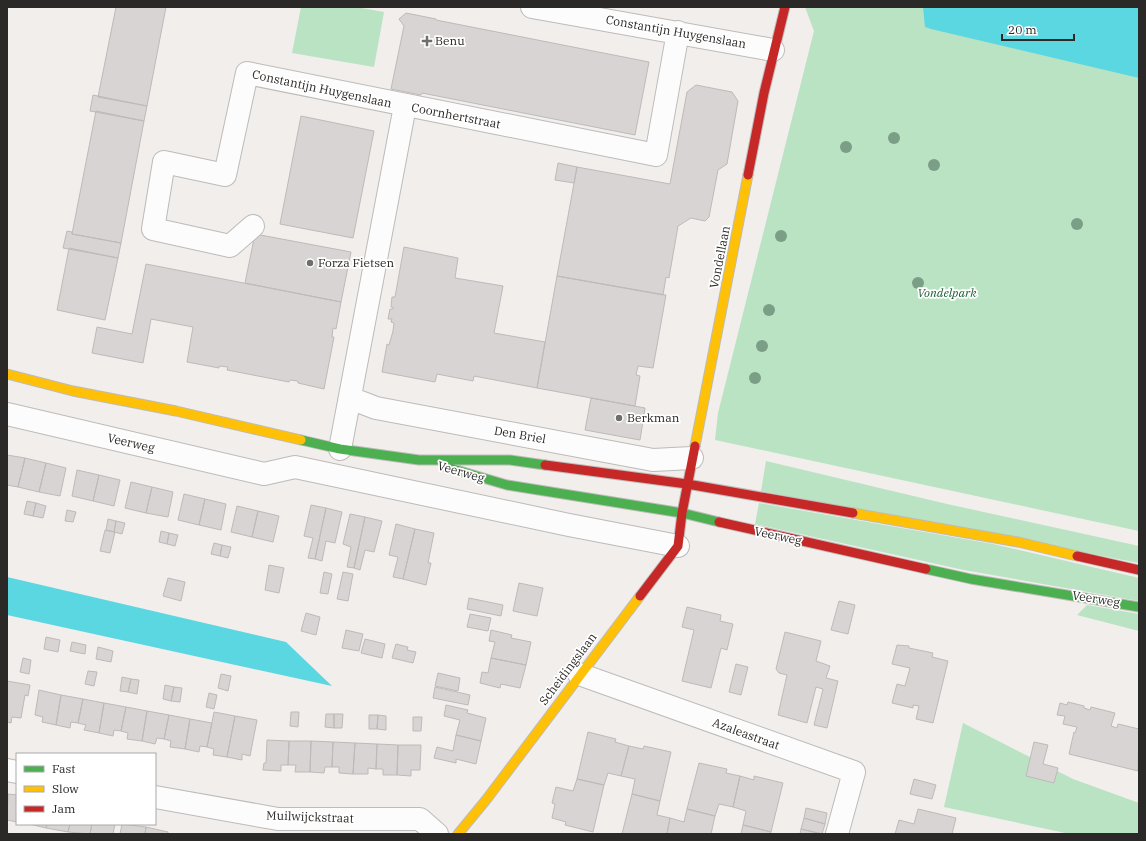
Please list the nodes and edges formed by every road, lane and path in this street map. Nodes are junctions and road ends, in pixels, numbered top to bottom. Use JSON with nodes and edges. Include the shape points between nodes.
{"nodes":[{"id":1,"x":532,"y":7,"type":"edge"},
{"id":2,"x":784,"y":7,"type":"edge"},
{"id":3,"x":678,"y":32,"type":"junction"},
{"id":4,"x":773,"y":50,"type":"junction"},
{"id":5,"x":405,"y":106,"type":"junction"},
{"id":6,"x":253,"y":226,"type":"dead end"},
{"id":7,"x":7,"y":374,"type":"edge"},
{"id":8,"x":350,"y":398,"type":"junction"},
{"id":9,"x":7,"y":414,"type":"edge"},
{"id":10,"x":340,"y":449,"type":"junction"},
{"id":11,"x":692,"y":458,"type":"junction"},
{"id":12,"x":419,"y":460,"type":"junction"},
{"id":13,"x":687,"y":484,"type":"junction"},
{"id":14,"x":682,"y":513,"type":"junction"},
{"id":15,"x":678,"y":546,"type":"junction"},
{"id":16,"x":1139,"y":570,"type":"edge"},
{"id":17,"x":1139,"y":607,"type":"edge"},
{"id":18,"x":579,"y":674,"type":"junction"},
{"id":19,"x":156,"y":797,"type":"edge"},
{"id":20,"x":437,"y":834,"type":"edge"},
{"id":21,"x":458,"y":834,"type":"edge"},
{"id":22,"x":837,"y":834,"type":"edge"}],
"edges":[{"from":1,"to":3,"type":"street","name":"Constantijn Huygenslaan"},
{"from":2,"to":4,"type":"street","name":"Vondellaan"},
{"from":3,"to":4,"type":"street","name":"Constantijn Huygenslaan"},
{"from":3,"to":5,"type":"street","name":"Coornhertstraat","via":[[656,155]]},
{"from":4,"to":11,"type":"street","name":"Vondellaan"},
{"from":5,"to":6,"type":"street","name":"Constantijn Huygenslaan","via":[[247,73],[225,175],[164,162],[153,229],[230,246]]},
{"from":5,"to":8,"type":"street","name":"Coornhertstraat"},
{"from":7,"to":10,"type":"street","name":"Veerweg","via":[[73,391],[176,411]]},
{"from":8,"to":10,"type":"street","name":"Coornhertstraat"},
{"from":8,"to":11,"type":"street","name":"Den Briel","via":[[376,408],[653,460]]},
{"from":9,"to":15,"type":"street","name":"Veerweg","via":[[264,474],[295,467]]},
{"from":10,"to":12,"type":"street","name":"Veerweg"},
{"from":11,"to":13,"type":"street","name":"Vondellaan"},
{"from":12,"to":13,"type":"street","name":"Veerweg","via":[[510,460]]},
{"from":12,"to":14,"type":"street","name":"Veerweg","via":[[507,485]]},
{"from":13,"to":14,"type":"street","name":"Vondellaan"},
{"from":13,"to":16,"type":"street","name":"Veerweg","via":[[1018,542]]},
{"from":14,"to":15,"type":"street"},
{"from":14,"to":17,"type":"street","name":"Veerweg","via":[[971,578]]},
{"from":15,"to":18,"type":"street","name":"Scheidingslaan"},
{"from":18,"to":21,"type":"street","name":"Scheidingslaan"},
{"from":18,"to":22,"type":"street","name":"Azaleastraat","via":[[854,772]]},
{"from":19,"to":20,"type":"street","name":"Muilwijckstraat","via":[[278,819],[420,819]]}]}
